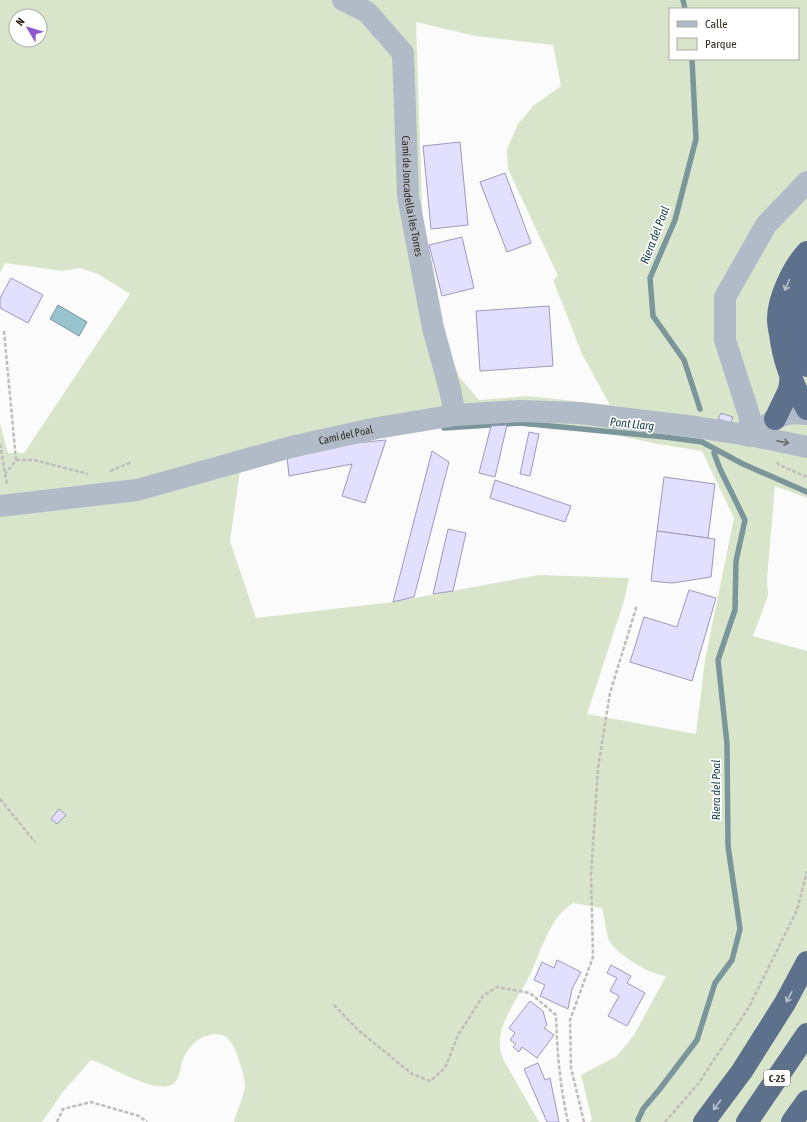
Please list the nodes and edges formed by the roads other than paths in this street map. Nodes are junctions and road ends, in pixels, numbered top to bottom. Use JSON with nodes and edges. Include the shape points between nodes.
{"nodes":[{"id":1,"x":343,"y":0,"type":"edge"},
{"id":2,"x":807,"y":182,"type":"edge"},
{"id":3,"x":807,"y":252,"type":"edge"},
{"id":4,"x":807,"y":280,"type":"edge"},
{"id":5,"x":799,"y":371,"type":"edge"},
{"id":6,"x":807,"y":409,"type":"edge"},
{"id":7,"x":807,"y":414,"type":"edge"},
{"id":8,"x":455,"y":415,"type":"junction"},
{"id":9,"x":775,"y":419,"type":"junction"},
{"id":10,"x":754,"y":436,"type":"junction"},
{"id":11,"x":807,"y":447,"type":"edge"},
{"id":12,"x":5,"y":506,"type":"edge"},
{"id":13,"x":807,"y":962,"type":"edge"},
{"id":14,"x":807,"y":1034,"type":"edge"},
{"id":15,"x":807,"y":1100,"type":"edge"},
{"id":16,"x":704,"y":1122,"type":"edge"},
{"id":17,"x":747,"y":1122,"type":"edge"},
{"id":18,"x":792,"y":1122,"type":"edge"}],
"edges":[{"from":1,"to":8,"type":"street","name":"Camí de Joncadella i les Torres","via":[[367,12],[403,52],[408,196],[433,328]]},
{"from":2,"to":10,"type":"street","via":[[766,225],[725,298],[725,340]]},
{"from":3,"to":5,"type":"highway","one_way":true,"via":[[793,271],[782,298],[778,318],[784,359]]},
{"from":4,"to":5,"type":"highway","via":[[798,302],[796,320]]},
{"from":5,"to":6,"type":"highway"},
{"from":5,"to":9,"type":"highway"},
{"from":7,"to":9,"type":"street","via":[[783,415]]},
{"from":8,"to":10,"type":"street","name":"Camí del Poal","via":[[520,411],[578,413]]},
{"from":8,"to":12,"type":"street","name":"Camí del Poal","via":[[377,428],[291,447],[137,490]]},
{"from":9,"to":10,"type":"street"},
{"from":10,"to":11,"type":"street","name":"Camí del Poal","one_way":true},
{"from":13,"to":16,"type":"highway","one_way":true,"via":[[750,1059]]},
{"from":14,"to":17,"type":"highway","number":"C-25"},
{"from":15,"to":18,"type":"highway"}]}
